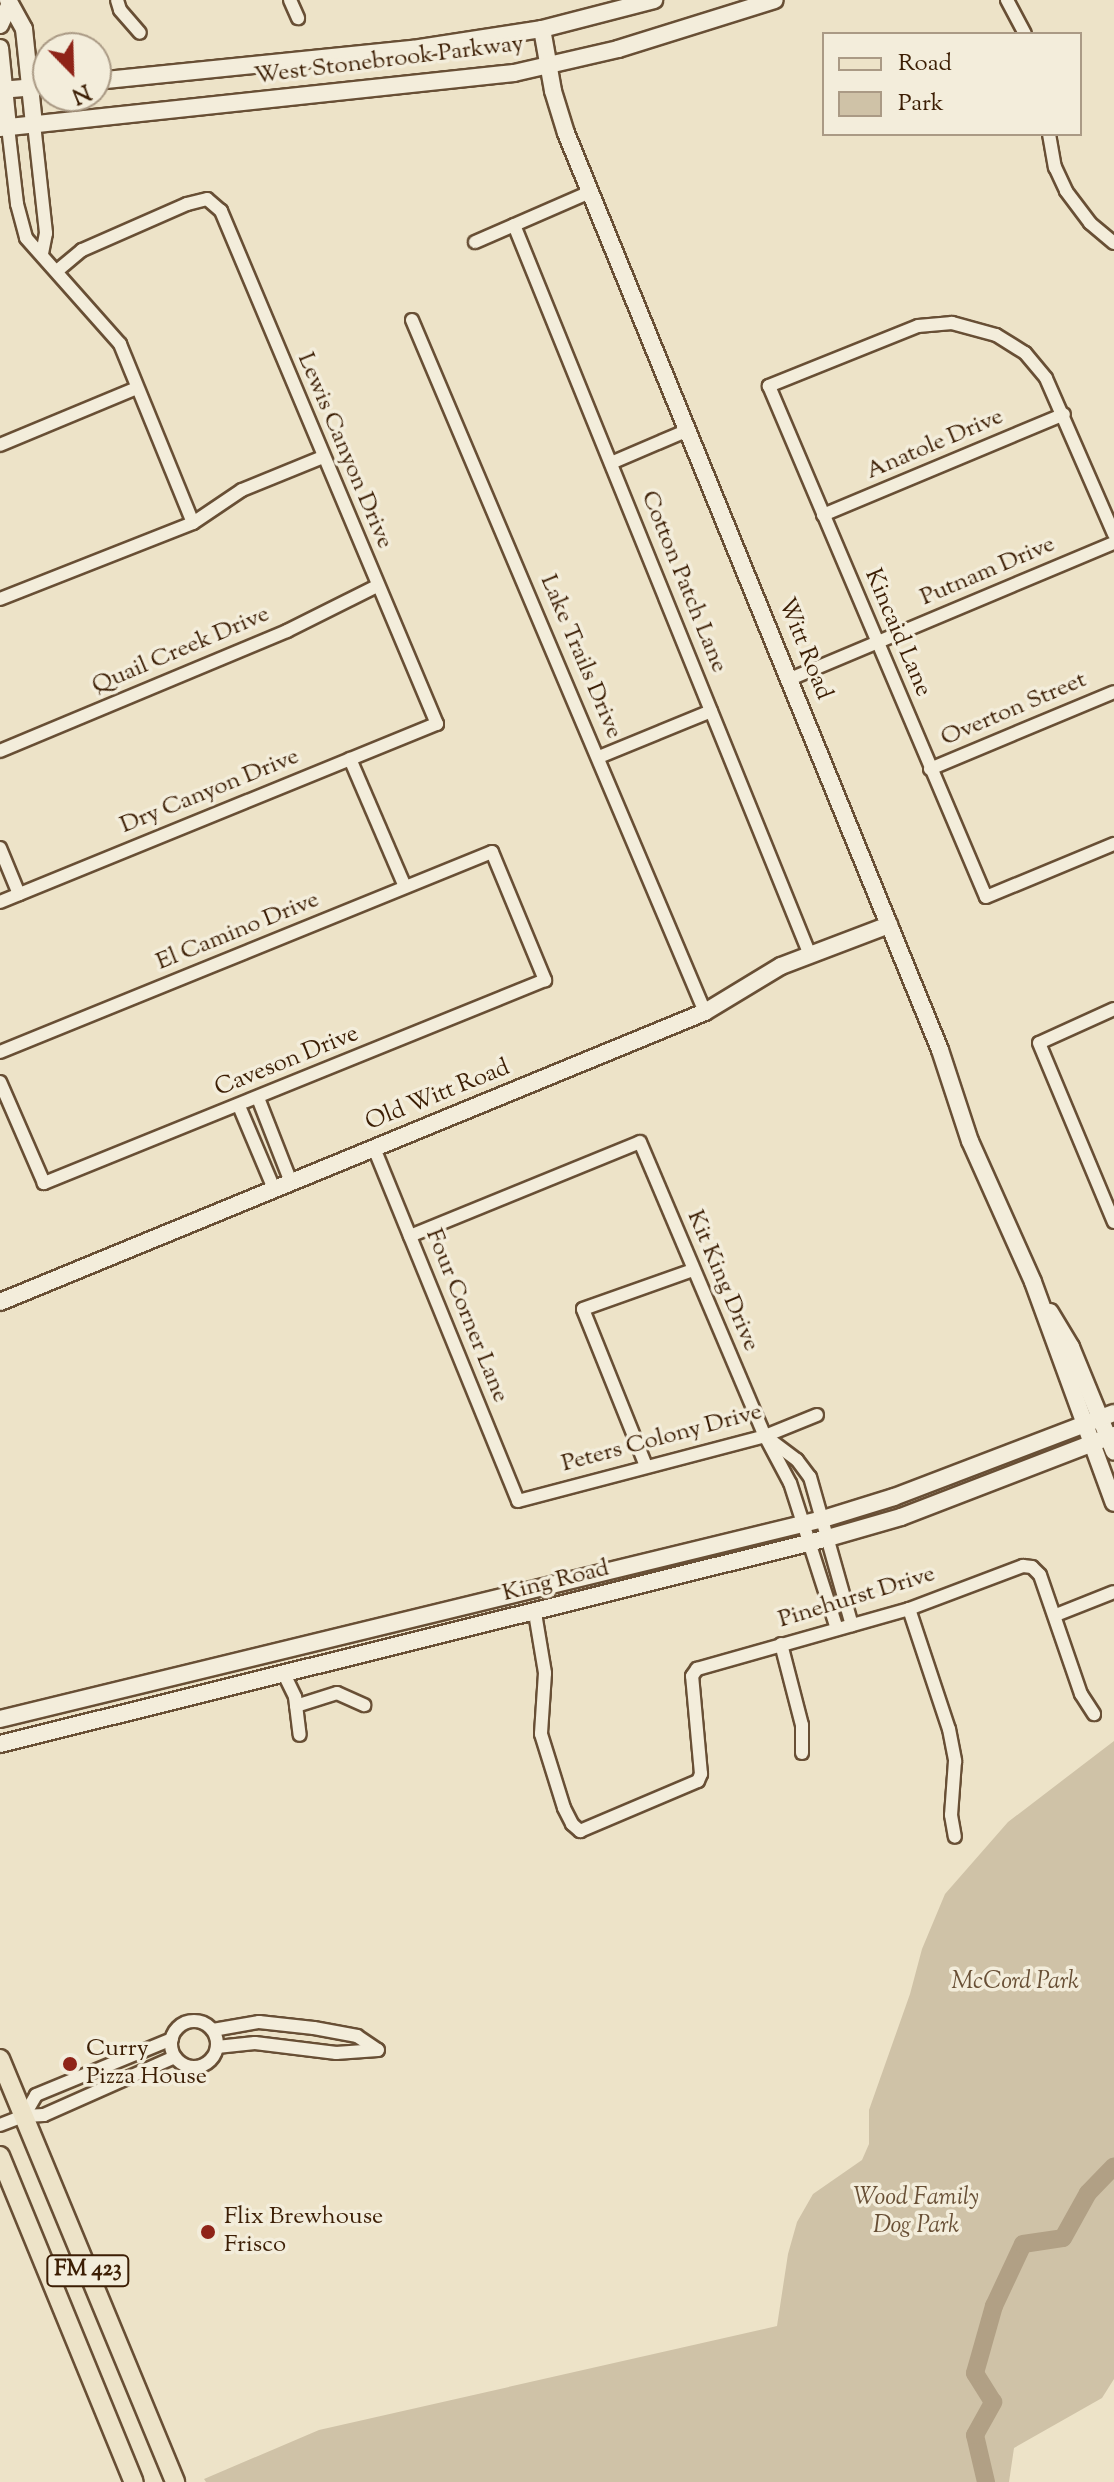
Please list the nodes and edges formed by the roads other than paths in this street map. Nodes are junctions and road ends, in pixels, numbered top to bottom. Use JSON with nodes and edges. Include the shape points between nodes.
{"nodes":[{"id":1,"x":117,"y":0,"type":"edge"},
{"id":2,"x":290,"y":0,"type":"edge"},
{"id":3,"x":654,"y":0,"type":"edge"},
{"id":4,"x":775,"y":0,"type":"edge"},
{"id":5,"x":1007,"y":0,"type":"edge"},
{"id":6,"x":8,"y":3,"type":"edge"},
{"id":7,"x":298,"y":18,"type":"dead end"},
{"id":8,"x":0,"y":25,"type":"edge"},
{"id":9,"x":542,"y":29,"type":"junction"},
{"id":10,"x":1024,"y":32,"type":"edge"},
{"id":11,"x":140,"y":33,"type":"dead end"},
{"id":12,"x":0,"y":48,"type":"edge"},
{"id":13,"x":32,"y":58,"type":"edge"},
{"id":14,"x":548,"y":65,"type":"junction"},
{"id":15,"x":112,"y":79,"type":"edge"},
{"id":16,"x":32,"y":87,"type":"edge"},
{"id":17,"x":2,"y":90,"type":"edge"},
{"id":18,"x":36,"y":112,"type":"edge"},
{"id":19,"x":34,"y":124,"type":"junction"},
{"id":20,"x":4,"y":127,"type":"edge"},
{"id":21,"x":1049,"y":136,"type":"edge"},
{"id":22,"x":590,"y":192,"type":"junction"},
{"id":23,"x":514,"y":225,"type":"junction"},
{"id":24,"x":475,"y":242,"type":"dead end"},
{"id":25,"x":1114,"y":243,"type":"edge"},
{"id":26,"x":42,"y":254,"type":"junction"},
{"id":27,"x":57,"y":271,"type":"junction"},
{"id":28,"x":412,"y":320,"type":"dead end"},
{"id":29,"x":137,"y":388,"type":"junction"},
{"id":30,"x":1064,"y":414,"type":"junction"},
{"id":31,"x":688,"y":430,"type":"junction"},
{"id":32,"x":0,"y":445,"type":"edge"},
{"id":33,"x":323,"y":457,"type":"junction"},
{"id":34,"x":611,"y":463,"type":"junction"},
{"id":35,"x":823,"y":515,"type":"junction"},
{"id":36,"x":193,"y":523,"type":"junction"},
{"id":37,"x":1114,"y":534,"type":"edge"},
{"id":38,"x":1114,"y":543,"type":"edge"},
{"id":39,"x":377,"y":586,"type":"junction"},
{"id":40,"x":0,"y":599,"type":"edge"},
{"id":41,"x":877,"y":642,"type":"junction"},
{"id":42,"x":790,"y":679,"type":"junction"},
{"id":43,"x":1114,"y":692,"type":"edge"},
{"id":44,"x":711,"y":711,"type":"junction"},
{"id":45,"x":437,"y":724,"type":"joint"},
{"id":46,"x":0,"y":751,"type":"edge"},
{"id":47,"x":599,"y":757,"type":"junction"},
{"id":48,"x":350,"y":759,"type":"junction"},
{"id":49,"x":930,"y":769,"type":"junction"},
{"id":50,"x":1114,"y":844,"type":"edge"},
{"id":51,"x":0,"y":848,"type":"edge"},
{"id":52,"x":405,"y":887,"type":"junction"},
{"id":53,"x":19,"y":894,"type":"junction"},
{"id":54,"x":0,"y":902,"type":"edge"},
{"id":55,"x":889,"y":925,"type":"junction"},
{"id":56,"x":810,"y":955,"type":"junction"},
{"id":57,"x":545,"y":980,"type":"joint"},
{"id":58,"x":1114,"y":1009,"type":"edge"},
{"id":59,"x":705,"y":1012,"type":"junction"},
{"id":60,"x":0,"y":1052,"type":"edge"},
{"id":61,"x":0,"y":1082,"type":"edge"},
{"id":62,"x":258,"y":1098,"type":"junction"},
{"id":63,"x":239,"y":1106,"type":"junction"},
{"id":64,"x":374,"y":1148,"type":"junction"},
{"id":65,"x":291,"y":1182,"type":"junction"},
{"id":66,"x":274,"y":1189,"type":"junction"},
{"id":67,"x":1114,"y":1222,"type":"edge"},
{"id":68,"x":410,"y":1236,"type":"junction"},
{"id":69,"x":693,"y":1270,"type":"junction"},
{"id":70,"x":1033,"y":1282,"type":"junction"},
{"id":71,"x":0,"y":1302,"type":"edge"},
{"id":72,"x":817,"y":1415,"type":"dead end"},
{"id":73,"x":1107,"y":1416,"type":"edge"},
{"id":74,"x":1084,"y":1425,"type":"junction"},
{"id":75,"x":765,"y":1436,"type":"junction"},
{"id":76,"x":1112,"y":1441,"type":"edge"},
{"id":77,"x":1090,"y":1444,"type":"junction"},
{"id":78,"x":646,"y":1466,"type":"junction"},
{"id":79,"x":518,"y":1501,"type":"joint"},
{"id":80,"x":1114,"y":1503,"type":"edge"},
{"id":81,"x":823,"y":1519,"type":"junction"},
{"id":82,"x":803,"y":1523,"type":"junction"},
{"id":83,"x":828,"y":1538,"type":"junction"},
{"id":84,"x":809,"y":1543,"type":"junction"},
{"id":85,"x":530,"y":1592,"type":"junction"},
{"id":86,"x":1114,"y":1592,"type":"edge"},
{"id":87,"x":909,"y":1609,"type":"junction"},
{"id":88,"x":535,"y":1613,"type":"junction"},
{"id":89,"x":1056,"y":1615,"type":"junction"},
{"id":90,"x":852,"y":1625,"type":"junction"},
{"id":91,"x":837,"y":1629,"type":"junction"},
{"id":92,"x":781,"y":1644,"type":"junction"},
{"id":93,"x":277,"y":1651,"type":"junction"},
{"id":94,"x":283,"y":1672,"type":"junction"},
{"id":95,"x":364,"y":1705,"type":"dead end"},
{"id":96,"x":296,"y":1706,"type":"junction"},
{"id":97,"x":28,"y":1713,"type":"junction"},
{"id":98,"x":1094,"y":1714,"type":"dead end"},
{"id":99,"x":0,"y":1719,"type":"edge"},
{"id":100,"x":34,"y":1734,"type":"junction"},
{"id":101,"x":300,"y":1735,"type":"dead end"},
{"id":102,"x":0,"y":1744,"type":"edge"},
{"id":103,"x":802,"y":1753,"type":"dead end"},
{"id":104,"x":955,"y":1837,"type":"dead end"},
{"id":105,"x":213,"y":2030,"type":"junction"},
{"id":106,"x":172,"y":2039,"type":"junction"},
{"id":107,"x":217,"y":2047,"type":"junction"},
{"id":108,"x":175,"y":2057,"type":"junction"},
{"id":109,"x":0,"y":2059,"type":"edge"},
{"id":110,"x":24,"y":2116,"type":"junction"},
{"id":111,"x":0,"y":2125,"type":"edge"},
{"id":112,"x":0,"y":2156,"type":"edge"},
{"id":113,"x":134,"y":2482,"type":"edge"},
{"id":114,"x":175,"y":2482,"type":"edge"}],
"edges":[{"from":1,"to":11,"type":"street"},
{"from":2,"to":7,"type":"street"},
{"from":3,"to":9,"type":"street","name":"West Stonebrook Parkway"},
{"from":4,"to":14,"type":"street","name":"West Stonebrook Parkway"},
{"from":5,"to":10,"type":"street"},
{"from":6,"to":8,"type":"street"},
{"from":6,"to":13,"type":"street","via":[[24,29]]},
{"from":9,"to":14,"type":"street","name":"Witt Road"},
{"from":9,"to":15,"type":"street","name":"West Stonebrook Parkway","via":[[413,49]]},
{"from":12,"to":17,"type":"street"},
{"from":14,"to":19,"type":"street","name":"West Stonebrook Parkway","via":[[420,86]]},
{"from":14,"to":22,"type":"street","name":"Witt Road","via":[[566,133]]},
{"from":16,"to":17,"type":"street"},
{"from":17,"to":20,"type":"street"},
{"from":18,"to":19,"type":"street"},
{"from":19,"to":20,"type":"street","name":"West Stonebrook Parkway"},
{"from":19,"to":26,"type":"street","via":[[46,233]]},
{"from":20,"to":26,"type":"street","via":[[26,238]]},
{"from":21,"to":25,"type":"street","via":[[1066,191],[1090,223]]},
{"from":22,"to":23,"type":"street"},
{"from":22,"to":31,"type":"street","name":"Witt Road"},
{"from":23,"to":24,"type":"street"},
{"from":23,"to":34,"type":"street","name":"Cotton Patch Lane"},
{"from":26,"to":27,"type":"street"},
{"from":27,"to":29,"type":"street","via":[[120,344]]},
{"from":27,"to":33,"type":"street","name":"Lewis Canyon Drive","via":[[82,250],[207,199],[221,211]]},
{"from":28,"to":47,"type":"street","name":"Lake Trails Drive"},
{"from":29,"to":32,"type":"street"},
{"from":29,"to":36,"type":"street"},
{"from":30,"to":35,"type":"street","name":"Anatole Drive"},
{"from":30,"to":35,"type":"street","name":"Kincaid Lane","via":[[1046,378],[1025,353],[986,330],[952,323],[897,332],[769,386]]},
{"from":30,"to":37,"type":"street"},
{"from":31,"to":34,"type":"street"},
{"from":31,"to":42,"type":"street","name":"Witt Road"},
{"from":33,"to":36,"type":"street","via":[[242,490]]},
{"from":33,"to":39,"type":"street","name":"Lewis Canyon Drive"},
{"from":34,"to":44,"type":"street","name":"Cotton Patch Lane"},
{"from":35,"to":41,"type":"street","name":"Kincaid Lane"},
{"from":36,"to":40,"type":"street"},
{"from":38,"to":41,"type":"street","name":"Putnam Drive"},
{"from":39,"to":45,"type":"street","name":"Lewis Canyon Drive"},
{"from":39,"to":46,"type":"street","name":"Quail Creek Drive","via":[[287,631]]},
{"from":41,"to":42,"type":"street","name":"Putnam Drive"},
{"from":41,"to":49,"type":"street","name":"Kincaid Lane"},
{"from":42,"to":55,"type":"street","name":"Witt Road"},
{"from":43,"to":49,"type":"street","name":"Overton Street"},
{"from":44,"to":47,"type":"street"},
{"from":44,"to":56,"type":"street","name":"Cotton Patch Lane"},
{"from":45,"to":48,"type":"street","name":"Dry Canyon Drive"},
{"from":47,"to":59,"type":"street","name":"Lake Trails Drive"},
{"from":48,"to":52,"type":"street"},
{"from":48,"to":53,"type":"street","name":"Dry Canyon Drive"},
{"from":49,"to":50,"type":"street","name":"Kincaid Lane","via":[[986,897]]},
{"from":51,"to":53,"type":"street"},
{"from":52,"to":57,"type":"street","name":"El Camino Drive","via":[[492,852]]},
{"from":52,"to":60,"type":"street","name":"El Camino Drive"},
{"from":53,"to":54,"type":"street","name":"Dry Canyon Drive"},
{"from":55,"to":56,"type":"street","name":"Old Witt Road"},
{"from":55,"to":70,"type":"street","name":"Witt Road","via":[[953,1084],[970,1141]]},
{"from":56,"to":59,"type":"street","name":"Old Witt Road","via":[[771,971]]},
{"from":57,"to":62,"type":"street","name":"Caveson Drive"},
{"from":58,"to":67,"type":"street","via":[[1039,1043]]},
{"from":59,"to":64,"type":"street","name":"Old Witt Road"},
{"from":61,"to":63,"type":"street","name":"Caveson Drive","via":[[44,1183]]},
{"from":62,"to":63,"type":"street","name":"Caveson Drive"},
{"from":62,"to":65,"type":"street"},
{"from":63,"to":66,"type":"street"},
{"from":64,"to":65,"type":"street","name":"Old Witt Road"},
{"from":64,"to":68,"type":"street","name":"Four Corner Lane"},
{"from":65,"to":66,"type":"street","name":"Old Witt Road"},
{"from":66,"to":71,"type":"street","name":"Old Witt Road"},
{"from":68,"to":69,"type":"street","name":"Kit King Drive","via":[[640,1142]]},
{"from":68,"to":79,"type":"street","name":"Four Corner Lane"},
{"from":69,"to":75,"type":"street","name":"Kit King Drive"},
{"from":69,"to":78,"type":"street","via":[[583,1309]]},
{"from":70,"to":73,"type":"street","name":"Witt Road"},
{"from":70,"to":74,"type":"street","name":"Witt Road"},
{"from":72,"to":75,"type":"street","name":"Peters Colony Drive"},
{"from":73,"to":74,"type":"street","name":"King Road"},
{"from":73,"to":76,"type":"street","name":"Witt Road"},
{"from":74,"to":77,"type":"street","name":"Witt Road"},
{"from":74,"to":81,"type":"street","name":"King Road"},
{"from":75,"to":78,"type":"street","name":"Peters Colony Drive"},
{"from":75,"to":81,"type":"street","name":"Kit King Drive","via":[[810,1477]]},
{"from":75,"to":82,"type":"street","name":"Kit King Drive","via":[[790,1483]]},
{"from":76,"to":77,"type":"street","name":"King Road"},
{"from":77,"to":80,"type":"street","name":"Witt Road"},
{"from":77,"to":83,"type":"street","name":"King Road","via":[[901,1517]]},
{"from":78,"to":79,"type":"street","name":"Peters Colony Drive"},
{"from":81,"to":82,"type":"street","name":"King Road"},
{"from":81,"to":83,"type":"street","name":"Kit King Drive"},
{"from":82,"to":84,"type":"street","name":"Kit King Drive"},
{"from":82,"to":85,"type":"street","name":"King Road"},
{"from":83,"to":84,"type":"street","name":"King Road"},
{"from":83,"to":90,"type":"street","name":"Kit King Drive"},
{"from":84,"to":88,"type":"street","name":"King Road"},
{"from":84,"to":91,"type":"street","name":"Kit King Drive"},
{"from":85,"to":88,"type":"street"},
{"from":85,"to":93,"type":"street","name":"King Road"},
{"from":86,"to":89,"type":"street"},
{"from":87,"to":89,"type":"street","name":"Pinehurst Drive","via":[[1015,1568],[1032,1567]]},
{"from":87,"to":90,"type":"street","name":"Pinehurst Drive"},
{"from":87,"to":104,"type":"street","via":[[949,1729],[955,1761]]},
{"from":88,"to":92,"type":"street","name":"Pinehurst Drive","via":[[545,1673],[541,1734],[564,1808],[580,1831],[698,1781],[695,1671]]},
{"from":88,"to":94,"type":"street","name":"King Road"},
{"from":89,"to":98,"type":"street","via":[[1081,1694]]},
{"from":90,"to":91,"type":"street","name":"Pinehurst Drive"},
{"from":91,"to":92,"type":"street","name":"Pinehurst Drive"},
{"from":92,"to":103,"type":"street","via":[[802,1725]]},
{"from":93,"to":94,"type":"street"},
{"from":93,"to":97,"type":"street","name":"King Road"},
{"from":94,"to":96,"type":"street"},
{"from":94,"to":100,"type":"street","name":"King Road"},
{"from":95,"to":96,"type":"street","via":[[337,1693]]},
{"from":96,"to":101,"type":"street"},
{"from":97,"to":99,"type":"street","name":"King Road"},
{"from":97,"to":100,"type":"street"},
{"from":100,"to":102,"type":"street","name":"King Road"},
{"from":105,"to":106,"type":"street","via":[[192,2021],[179,2027]]},
{"from":105,"to":107,"type":"street"},
{"from":105,"to":107,"type":"street","via":[[259,2022],[314,2028],[357,2036],[378,2050],[336,2053],[255,2043]]},
{"from":106,"to":108,"type":"street"},
{"from":106,"to":110,"type":"street","via":[[36,2095]]},
{"from":107,"to":108,"type":"street","via":[[203,2065],[188,2066]]},
{"from":108,"to":110,"type":"street","via":[[44,2115]]},
{"from":109,"to":110,"type":"main road","number":"FM 423"},
{"from":110,"to":111,"type":"street"},
{"from":110,"to":114,"type":"main road","number":"FM 423"},
{"from":112,"to":113,"type":"main road","number":"FM 423"}]}
